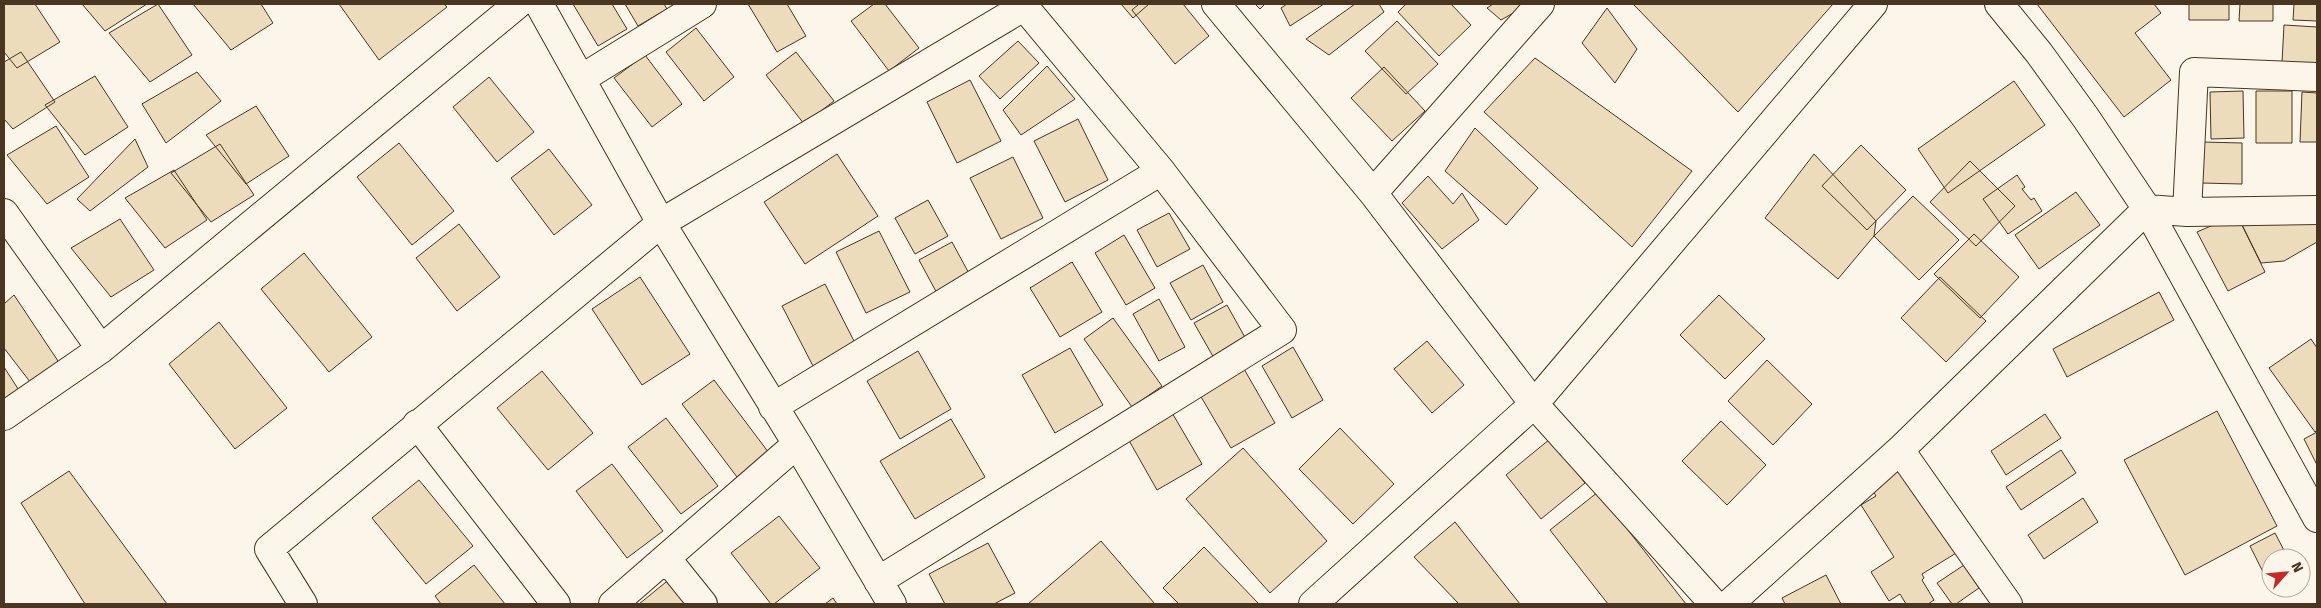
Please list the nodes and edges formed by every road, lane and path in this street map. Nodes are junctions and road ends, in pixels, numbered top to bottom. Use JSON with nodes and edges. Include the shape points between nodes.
{"nodes":[{"id":1,"x":518,"y":4,"type":"edge"},
{"id":2,"x":539,"y":4,"type":"edge"},
{"id":3,"x":702,"y":4,"type":"edge"},
{"id":4,"x":1216,"y":4,"type":"edge"},
{"id":5,"x":1540,"y":4,"type":"edge"},
{"id":6,"x":1873,"y":4,"type":"edge"},
{"id":7,"x":1999,"y":4,"type":"edge"},
{"id":8,"x":1023,"y":5,"type":"edge"},
{"id":9,"x":2317,"y":77,"type":"edge"},
{"id":10,"x":581,"y":79,"type":"junction"},
{"id":11,"x":1162,"y":171,"type":"junction"},
{"id":12,"x":1373,"y":193,"type":"junction"},
{"id":13,"x":2147,"y":209,"type":"junction"},
{"id":14,"x":2317,"y":210,"type":"edge"},
{"id":15,"x":2187,"y":212,"type":"junction"},
{"id":16,"x":4,"y":213,"type":"edge"},
{"id":17,"x":661,"y":223,"type":"junction"},
{"id":18,"x":100,"y":349,"type":"junction"},
{"id":19,"x":1534,"y":404,"type":"junction"},
{"id":20,"x":773,"y":407,"type":"junction"},
{"id":21,"x":4,"y":416,"type":"edge"},
{"id":22,"x":417,"y":424,"type":"junction"},
{"id":23,"x":798,"y":444,"type":"junction"},
{"id":24,"x":1900,"y":450,"type":"junction"},
{"id":25,"x":2317,"y":518,"type":"edge"},
{"id":26,"x":666,"y":558,"type":"junction"},
{"id":27,"x":878,"y":581,"type":"junction"},
{"id":28,"x":303,"y":604,"type":"edge"},
{"id":29,"x":556,"y":604,"type":"edge"},
{"id":30,"x":613,"y":604,"type":"edge"},
{"id":31,"x":703,"y":604,"type":"edge"},
{"id":32,"x":892,"y":604,"type":"edge"},
{"id":33,"x":1313,"y":604,"type":"edge"},
{"id":34,"x":1714,"y":604,"type":"edge"},
{"id":35,"x":1730,"y":604,"type":"edge"},
{"id":36,"x":2008,"y":604,"type":"edge"}],
"edges":[{"from":1,"to":18,"type":"street"},
{"from":2,"to":10,"type":"street"},
{"from":3,"to":10,"type":"street"},
{"from":4,"to":12,"type":"street"},
{"from":5,"to":12,"type":"street"},
{"from":6,"to":19,"type":"street"},
{"from":7,"to":13,"type":"street","via":[[2039,52]]},
{"from":8,"to":11,"type":"street"},
{"from":8,"to":17,"type":"street"},
{"from":9,"to":15,"type":"street","via":[[2194,72]]},
{"from":10,"to":17,"type":"street"},
{"from":11,"to":20,"type":"street"},
{"from":11,"to":27,"type":"street","via":[[1282,330]]},
{"from":12,"to":19,"type":"street"},
{"from":13,"to":15,"type":"street"},
{"from":13,"to":24,"type":"street"},
{"from":13,"to":25,"type":"street"},
{"from":14,"to":15,"type":"street"},
{"from":16,"to":18,"type":"street"},
{"from":17,"to":20,"type":"street"},
{"from":17,"to":22,"type":"street"},
{"from":18,"to":21,"type":"street"},
{"from":19,"to":33,"type":"street"},
{"from":19,"to":34,"type":"street"},
{"from":20,"to":23,"type":"street"},
{"from":22,"to":28,"type":"street","via":[[269,549]]},
{"from":22,"to":29,"type":"street"},
{"from":23,"to":26,"type":"street"},
{"from":23,"to":27,"type":"street"},
{"from":24,"to":35,"type":"street"},
{"from":24,"to":36,"type":"street"},
{"from":26,"to":30,"type":"street"},
{"from":26,"to":31,"type":"street"},
{"from":27,"to":32,"type":"street"}]}
